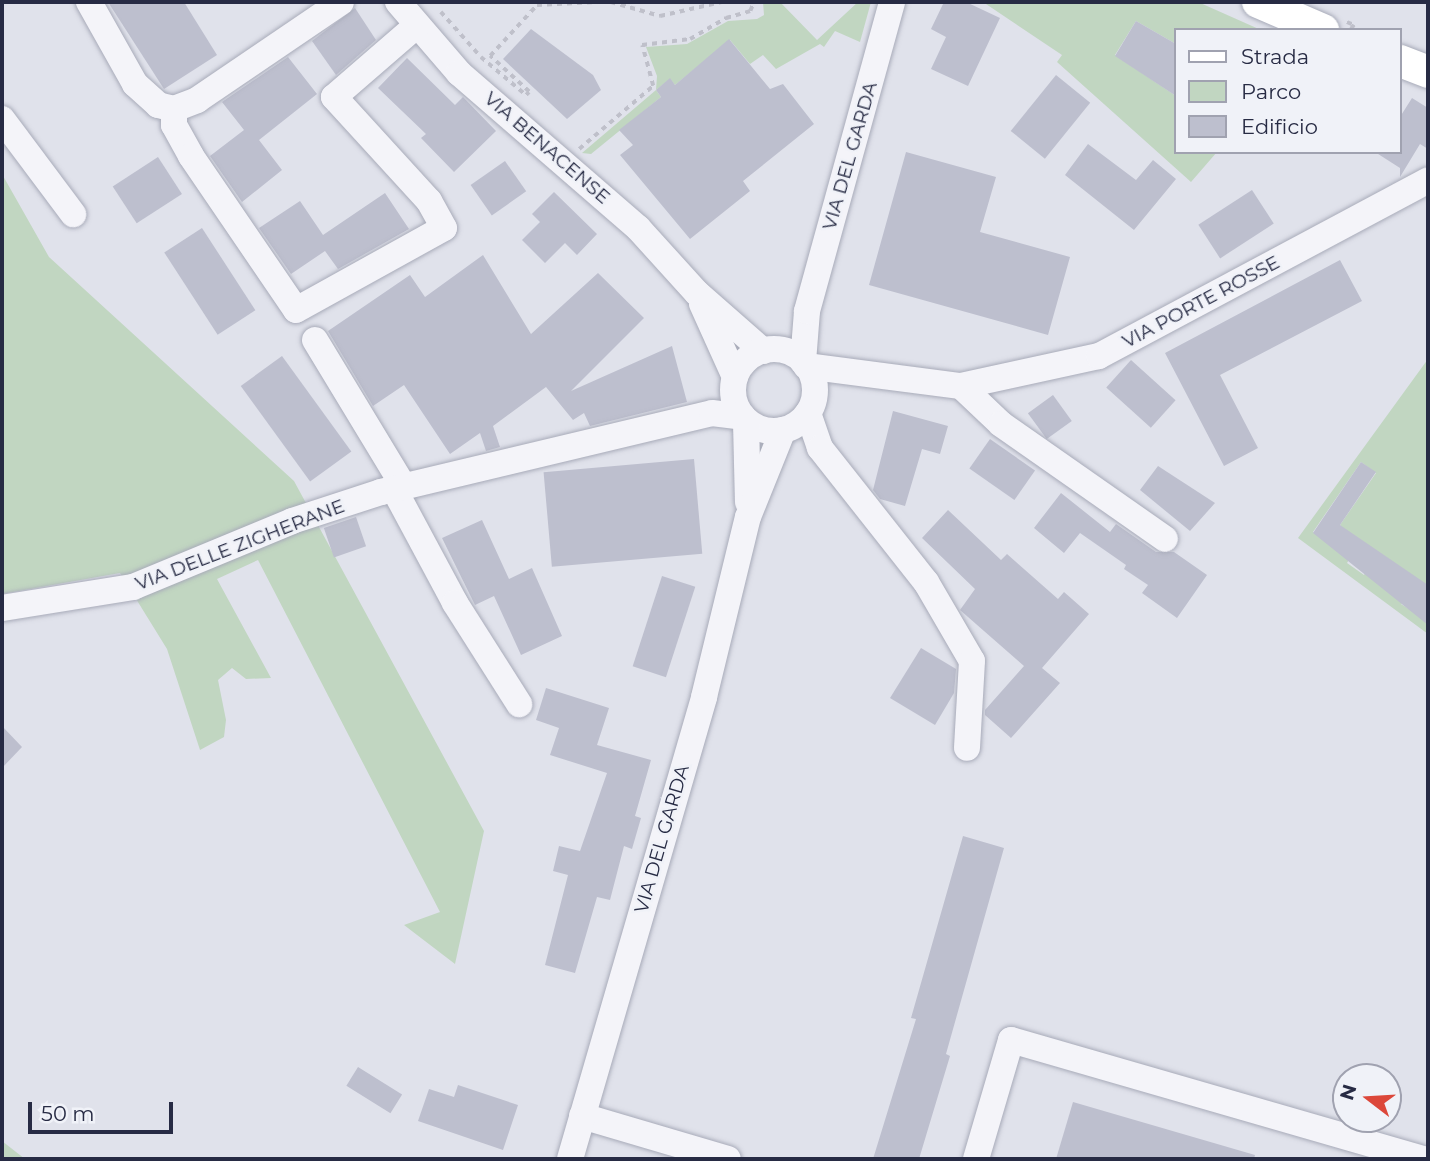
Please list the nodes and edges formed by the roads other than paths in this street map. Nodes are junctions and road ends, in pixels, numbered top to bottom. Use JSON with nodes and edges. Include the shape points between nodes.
{"nodes":[{"id":1,"x":89,"y":2,"type":"edge"},
{"id":2,"x":341,"y":2,"type":"edge"},
{"id":3,"x":398,"y":2,"type":"edge"},
{"id":4,"x":892,"y":2,"type":"edge"},
{"id":5,"x":1258,"y":2,"type":"edge"},
{"id":6,"x":417,"y":25,"type":"junction"},
{"id":7,"x":1343,"y":28,"type":"edge"},
{"id":8,"x":1402,"y":62,"type":"edge"},
{"id":9,"x":1428,"y":72,"type":"edge"},
{"id":10,"x":174,"y":109,"type":"junction"},
{"id":11,"x":2,"y":119,"type":"edge"},
{"id":12,"x":1428,"y":180,"type":"edge"},
{"id":13,"x":72,"y":214,"type":"dead end"},
{"id":14,"x":697,"y":293,"type":"junction"},
{"id":15,"x":807,"y":311,"type":"junction"},
{"id":16,"x":315,"y":340,"type":"dead end"},
{"id":17,"x":770,"y":351,"type":"junction"},
{"id":18,"x":961,"y":386,"type":"junction"},
{"id":19,"x":800,"y":398,"type":"junction"},
{"id":20,"x":739,"y":402,"type":"junction"},
{"id":21,"x":399,"y":488,"type":"junction"},
{"id":22,"x":748,"y":517,"type":"junction"},
{"id":23,"x":1165,"y":540,"type":"dead end"},
{"id":24,"x":2,"y":608,"type":"edge"},
{"id":25,"x":519,"y":704,"type":"dead end"},
{"id":26,"x":967,"y":748,"type":"dead end"},
{"id":27,"x":582,"y":1116,"type":"junction"},
{"id":28,"x":570,"y":1159,"type":"edge"},
{"id":29,"x":728,"y":1159,"type":"edge"},
{"id":30,"x":976,"y":1159,"type":"edge"},
{"id":31,"x":1422,"y":1159,"type":"edge"}],
"edges":[{"from":1,"to":10,"type":"street","via":[[135,84],[158,105]]},
{"from":2,"to":10,"type":"street","via":[[197,100]]},
{"from":3,"to":6,"type":"street","name":"VIA BENACENSE"},
{"from":4,"to":15,"type":"street","name":"VIA DEL GARDA"},
{"from":5,"to":7,"type":"main road"},
{"from":6,"to":10,"type":"street","via":[[334,97],[429,201],[444,228],[296,310],[191,156],[174,125]]},
{"from":6,"to":14,"type":"street","name":"VIA BENACENSE","via":[[459,73],[668,257]]},
{"from":8,"to":9,"type":"main road"},
{"from":11,"to":13,"type":"street"},
{"from":12,"to":18,"type":"street","name":"VIA PORTE ROSSE","via":[[1099,356]]},
{"from":14,"to":17,"type":"street"},
{"from":14,"to":20,"type":"street"},
{"from":15,"to":17,"type":"street","name":"VIA DEL GARDA"},
{"from":15,"to":19,"type":"street","name":"VIA DEL GARDA"},
{"from":16,"to":21,"type":"street"},
{"from":17,"to":19,"type":"street"},
{"from":17,"to":20,"type":"street","name":"VIA DEL GARDA","via":[[746,360]]},
{"from":18,"to":19,"type":"street","name":"VIA PORTE ROSSE","via":[[843,371]]},
{"from":18,"to":23,"type":"street","via":[[1002,424]]},
{"from":19,"to":20,"type":"street","via":[[768,431]]},
{"from":19,"to":22,"type":"street","name":"VIA DEL GARDA"},
{"from":19,"to":26,"type":"street","via":[[820,448],[926,582],[972,661]]},
{"from":20,"to":21,"type":"street","name":"VIA DELLE ZIGHERANE","via":[[712,413]]},
{"from":20,"to":22,"type":"street","name":"VIA DEL GARDA"},
{"from":21,"to":24,"type":"street","name":"VIA DELLE ZIGHERANE","via":[[292,522],[133,587]]},
{"from":21,"to":25,"type":"street","via":[[456,603]]},
{"from":22,"to":27,"type":"street","name":"VIA DEL GARDA","via":[[704,697]]},
{"from":27,"to":28,"type":"street","name":"VIA DEL GARDA"},
{"from":27,"to":29,"type":"street"},
{"from":30,"to":31,"type":"street","via":[[1011,1040]]}]}
